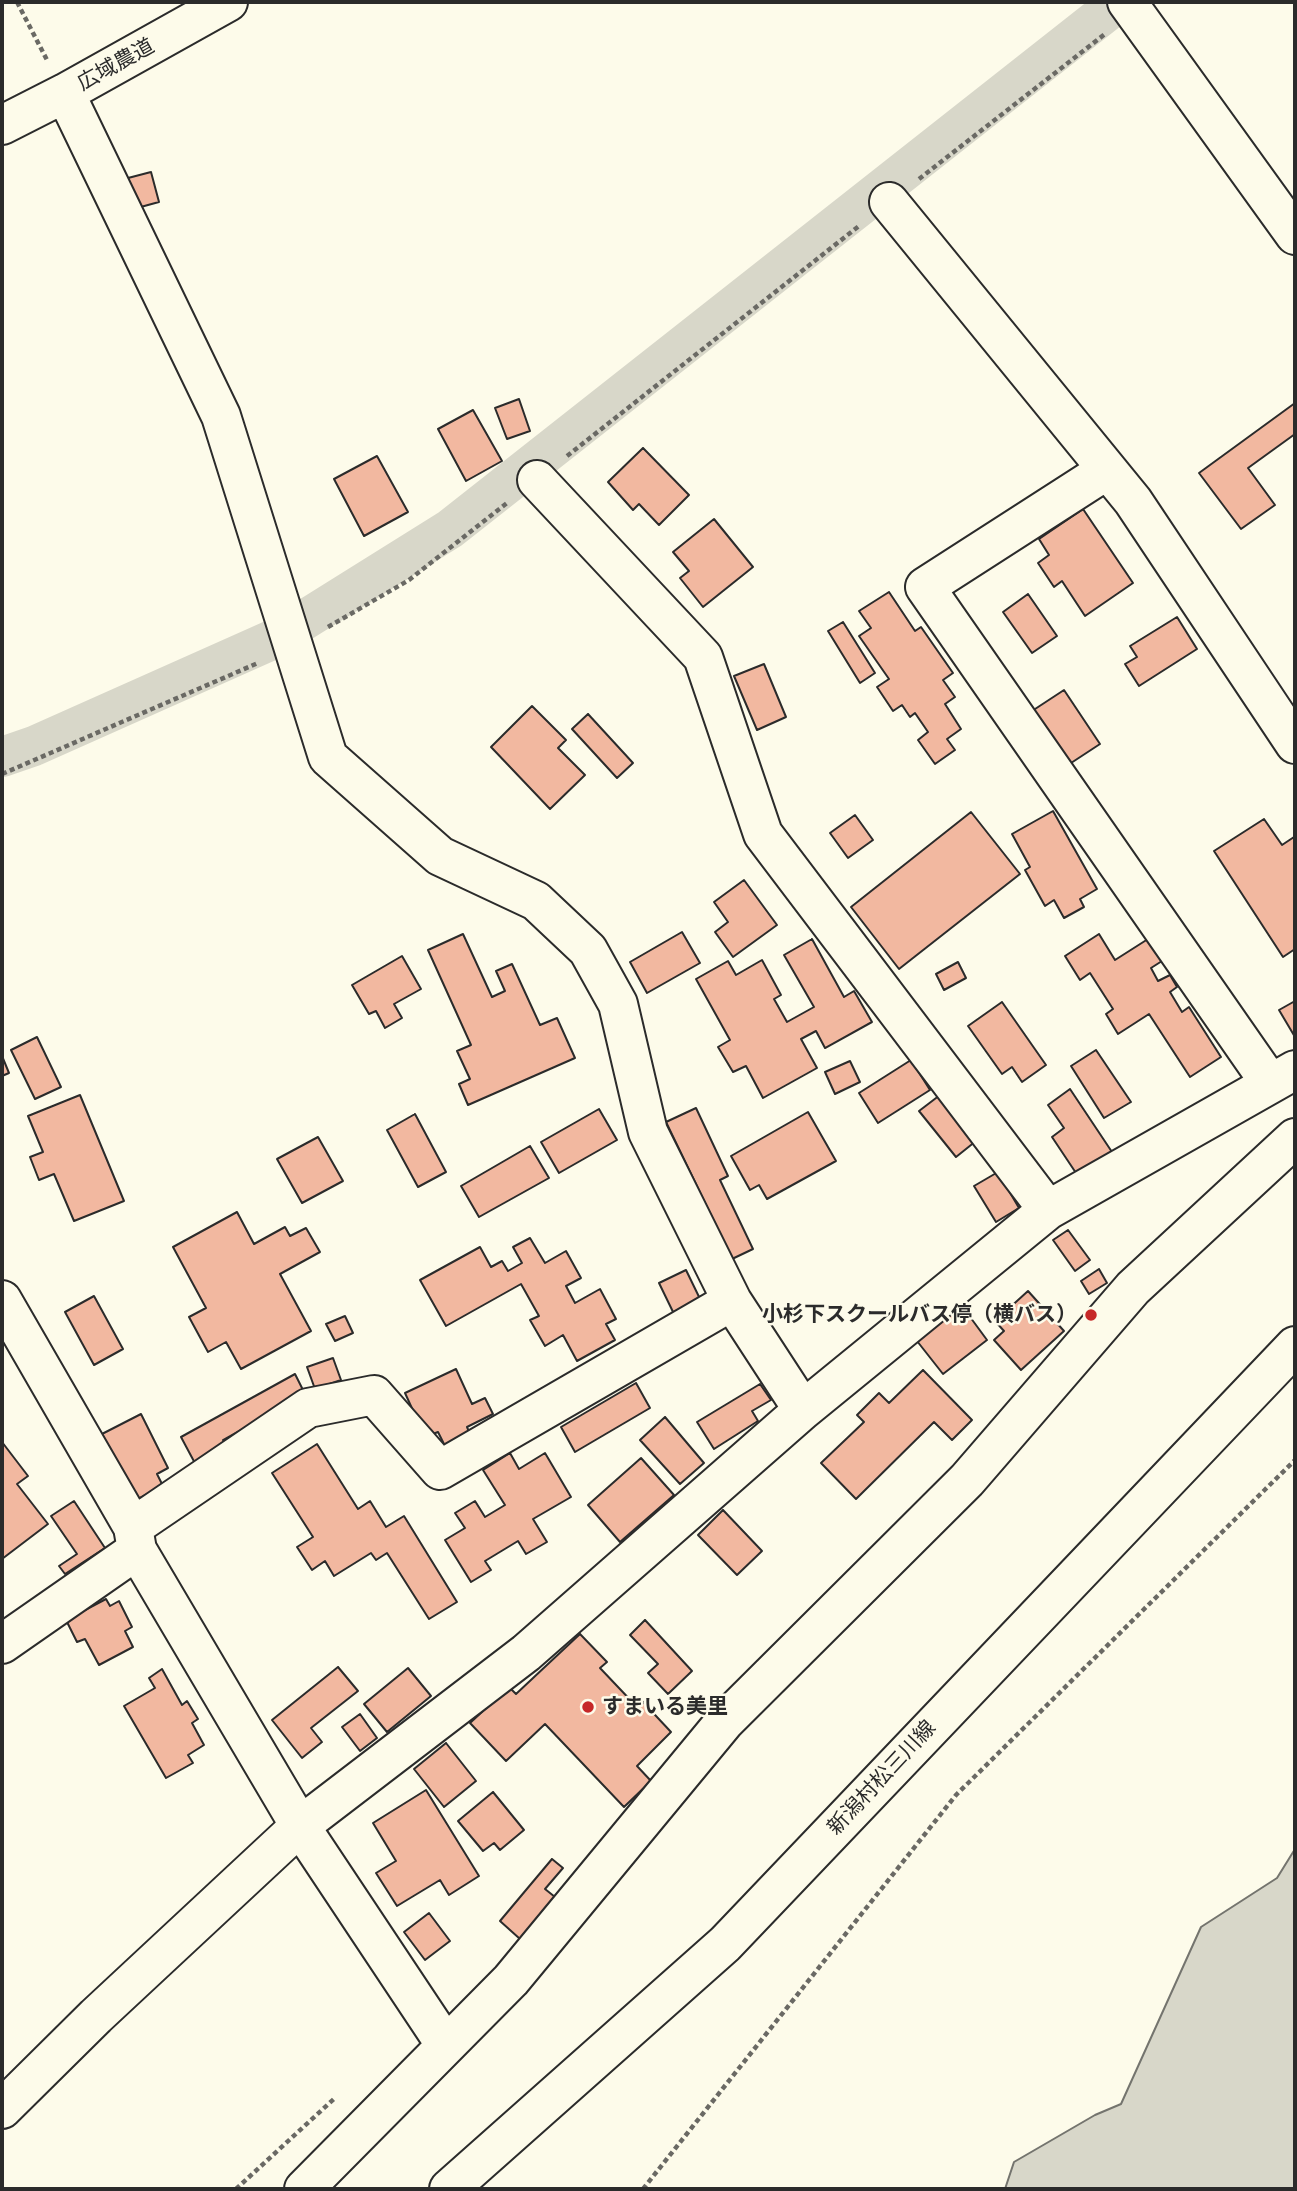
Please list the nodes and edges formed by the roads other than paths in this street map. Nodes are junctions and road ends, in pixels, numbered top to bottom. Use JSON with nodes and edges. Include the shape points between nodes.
{"nodes":[{"id":1,"x":228,"y":2,"type":"edge"},
{"id":2,"x":1130,"y":7,"type":"edge"},
{"id":3,"x":65,"y":93,"type":"junction"},
{"id":4,"x":2,"y":125,"type":"edge"},
{"id":5,"x":889,"y":202,"type":"road end"},
{"id":6,"x":1295,"y":235,"type":"edge"},
{"id":7,"x":1107,"y":470,"type":"junction"},
{"id":8,"x":537,"y":480,"type":"road end"},
{"id":9,"x":1295,"y":744,"type":"edge"},
{"id":10,"x":1282,"y":1076,"type":"edge"},
{"id":11,"x":1295,"y":1138,"type":"edge"},
{"id":12,"x":1048,"y":1210,"type":"junction"},
{"id":13,"x":2,"y":1300,"type":"edge"},
{"id":14,"x":732,"y":1301,"type":"junction"},
{"id":15,"x":1295,"y":1346,"type":"edge"},
{"id":16,"x":803,"y":1410,"type":"junction"},
{"id":17,"x":135,"y":1539,"type":"junction"},
{"id":18,"x":2,"y":1644,"type":"edge"},
{"id":19,"x":299,"y":1826,"type":"junction"},
{"id":20,"x":445,"y":2045,"type":"junction"},
{"id":21,"x":2,"y":2109,"type":"edge"},
{"id":22,"x":304,"y":2189,"type":"edge"},
{"id":23,"x":449,"y":2189,"type":"edge"}],
"edges":[{"from":1,"to":3,"type":"street","name":"広域農道"},
{"from":2,"to":6,"type":"street"},
{"from":3,"to":4,"type":"street","name":"広域農道"},
{"from":3,"to":14,"type":"street","via":[[221,416],[328,757],[440,856],[536,901],[588,950],[618,1004],[648,1132]]},
{"from":5,"to":7,"type":"street"},
{"from":7,"to":9,"type":"street","via":[[1133,500]]},
{"from":7,"to":10,"type":"street","via":[[925,587]]},
{"from":8,"to":12,"type":"street","via":[[703,657],[763,834]]},
{"from":10,"to":12,"type":"street"},
{"from":11,"to":20,"type":"street","via":[[1133,1288],[967,1480],[725,1721],[511,1980]]},
{"from":12,"to":16,"type":"street"},
{"from":13,"to":17,"type":"street"},
{"from":14,"to":16,"type":"street"},
{"from":14,"to":17,"type":"street","via":[[440,1470],[374,1395],[308,1408]]},
{"from":15,"to":23,"type":"street","name":"新潟村松三川線","via":[[725,1944]]},
{"from":16,"to":19,"type":"street","via":[[526,1653]]},
{"from":17,"to":18,"type":"street"},
{"from":17,"to":19,"type":"street"},
{"from":19,"to":20,"type":"street"},
{"from":19,"to":21,"type":"street"},
{"from":20,"to":22,"type":"street"}]}
